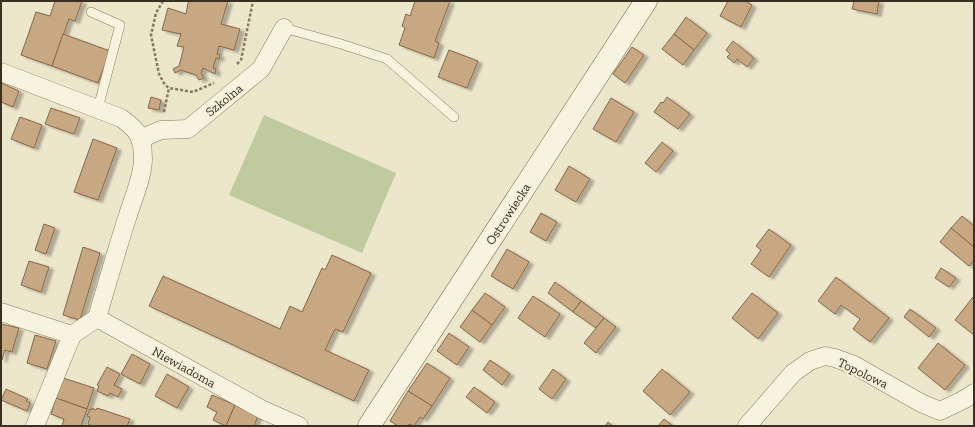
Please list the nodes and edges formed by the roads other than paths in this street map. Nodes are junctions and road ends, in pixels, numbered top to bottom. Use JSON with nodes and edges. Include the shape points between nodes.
{"nodes":[{"id":1,"x":646,"y":1,"type":"edge"},
{"id":2,"x":91,"y":12,"type":"dead end"},
{"id":3,"x":284,"y":28,"type":"joint"},
{"id":4,"x":1,"y":72,"type":"edge"},
{"id":5,"x":98,"y":108,"type":"junction"},
{"id":6,"x":454,"y":117,"type":"dead end"},
{"id":7,"x":140,"y":139,"type":"junction"},
{"id":8,"x":1,"y":312,"type":"edge"},
{"id":9,"x":97,"y":318,"type":"junction"},
{"id":10,"x":72,"y":335,"type":"junction"},
{"id":11,"x":974,"y":392,"type":"edge"},
{"id":12,"x":35,"y":426,"type":"edge"},
{"id":13,"x":299,"y":426,"type":"edge"},
{"id":14,"x":369,"y":426,"type":"edge"},
{"id":15,"x":747,"y":426,"type":"edge"}],
"edges":[{"from":1,"to":14,"type":"street","name":"Ostrowiecka"},
{"from":2,"to":5,"type":"lane","via":[[120,25]]},
{"from":3,"to":6,"type":"lane","via":[[387,59]]},
{"from":3,"to":7,"type":"street","name":"Szkolna","via":[[262,69],[188,129],[160,130]]},
{"from":4,"to":5,"type":"street"},
{"from":5,"to":7,"type":"street","via":[[126,121],[135,128]]},
{"from":7,"to":9,"type":"street","via":[[143,160],[140,176]]},
{"from":8,"to":10,"type":"street"},
{"from":9,"to":10,"type":"street"},
{"from":9,"to":13,"type":"street","name":"Niewiadoma","via":[[263,410]]},
{"from":10,"to":12,"type":"street"},
{"from":11,"to":15,"type":"street","name":"Topolowa","via":[[940,411],[854,365],[824,356],[810,361],[793,373]]}]}
